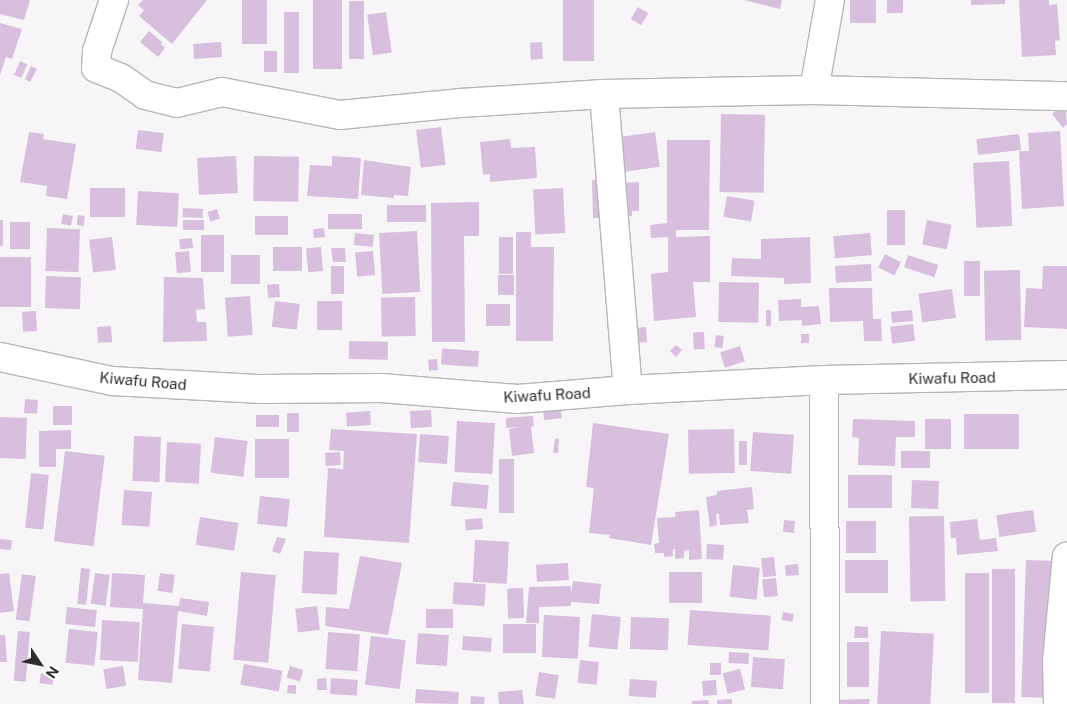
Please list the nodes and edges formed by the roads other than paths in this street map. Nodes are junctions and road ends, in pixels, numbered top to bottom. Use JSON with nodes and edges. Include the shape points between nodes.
{"nodes":[{"id":1,"x":114,"y":0,"type":"edge"},
{"id":2,"x":830,"y":0,"type":"edge"},
{"id":3,"x":814,"y":90,"type":"junction"},
{"id":4,"x":604,"y":94,"type":"junction"},
{"id":5,"x":1067,"y":96,"type":"edge"},
{"id":6,"x":0,"y":357,"type":"edge"},
{"id":7,"x":1067,"y":376,"type":"edge"},
{"id":8,"x":824,"y":380,"type":"junction"},
{"id":9,"x":628,"y":390,"type":"junction"},
{"id":10,"x":1067,"y":556,"type":"edge"},
{"id":11,"x":825,"y":704,"type":"edge"},
{"id":12,"x":1058,"y":704,"type":"edge"}],
"edges":[{"from":1,"to":4,"type":"street","via":[[96,68],[121,78],[146,95],[177,103],[222,92],[340,115]]},
{"from":2,"to":3,"type":"street"},
{"from":3,"to":4,"type":"street"},
{"from":3,"to":5,"type":"street"},
{"from":4,"to":9,"type":"street"},
{"from":6,"to":9,"type":"street","name":"Kiwafu Road","via":[[112,381],[262,389],[381,388],[518,399]]},
{"from":7,"to":8,"type":"street","name":"Kiwafu Road"},
{"from":8,"to":9,"type":"street","name":"Kiwafu Road"},
{"from":8,"to":11,"type":"street"},
{"from":10,"to":12,"type":"street","via":[[1057,661]]}]}
